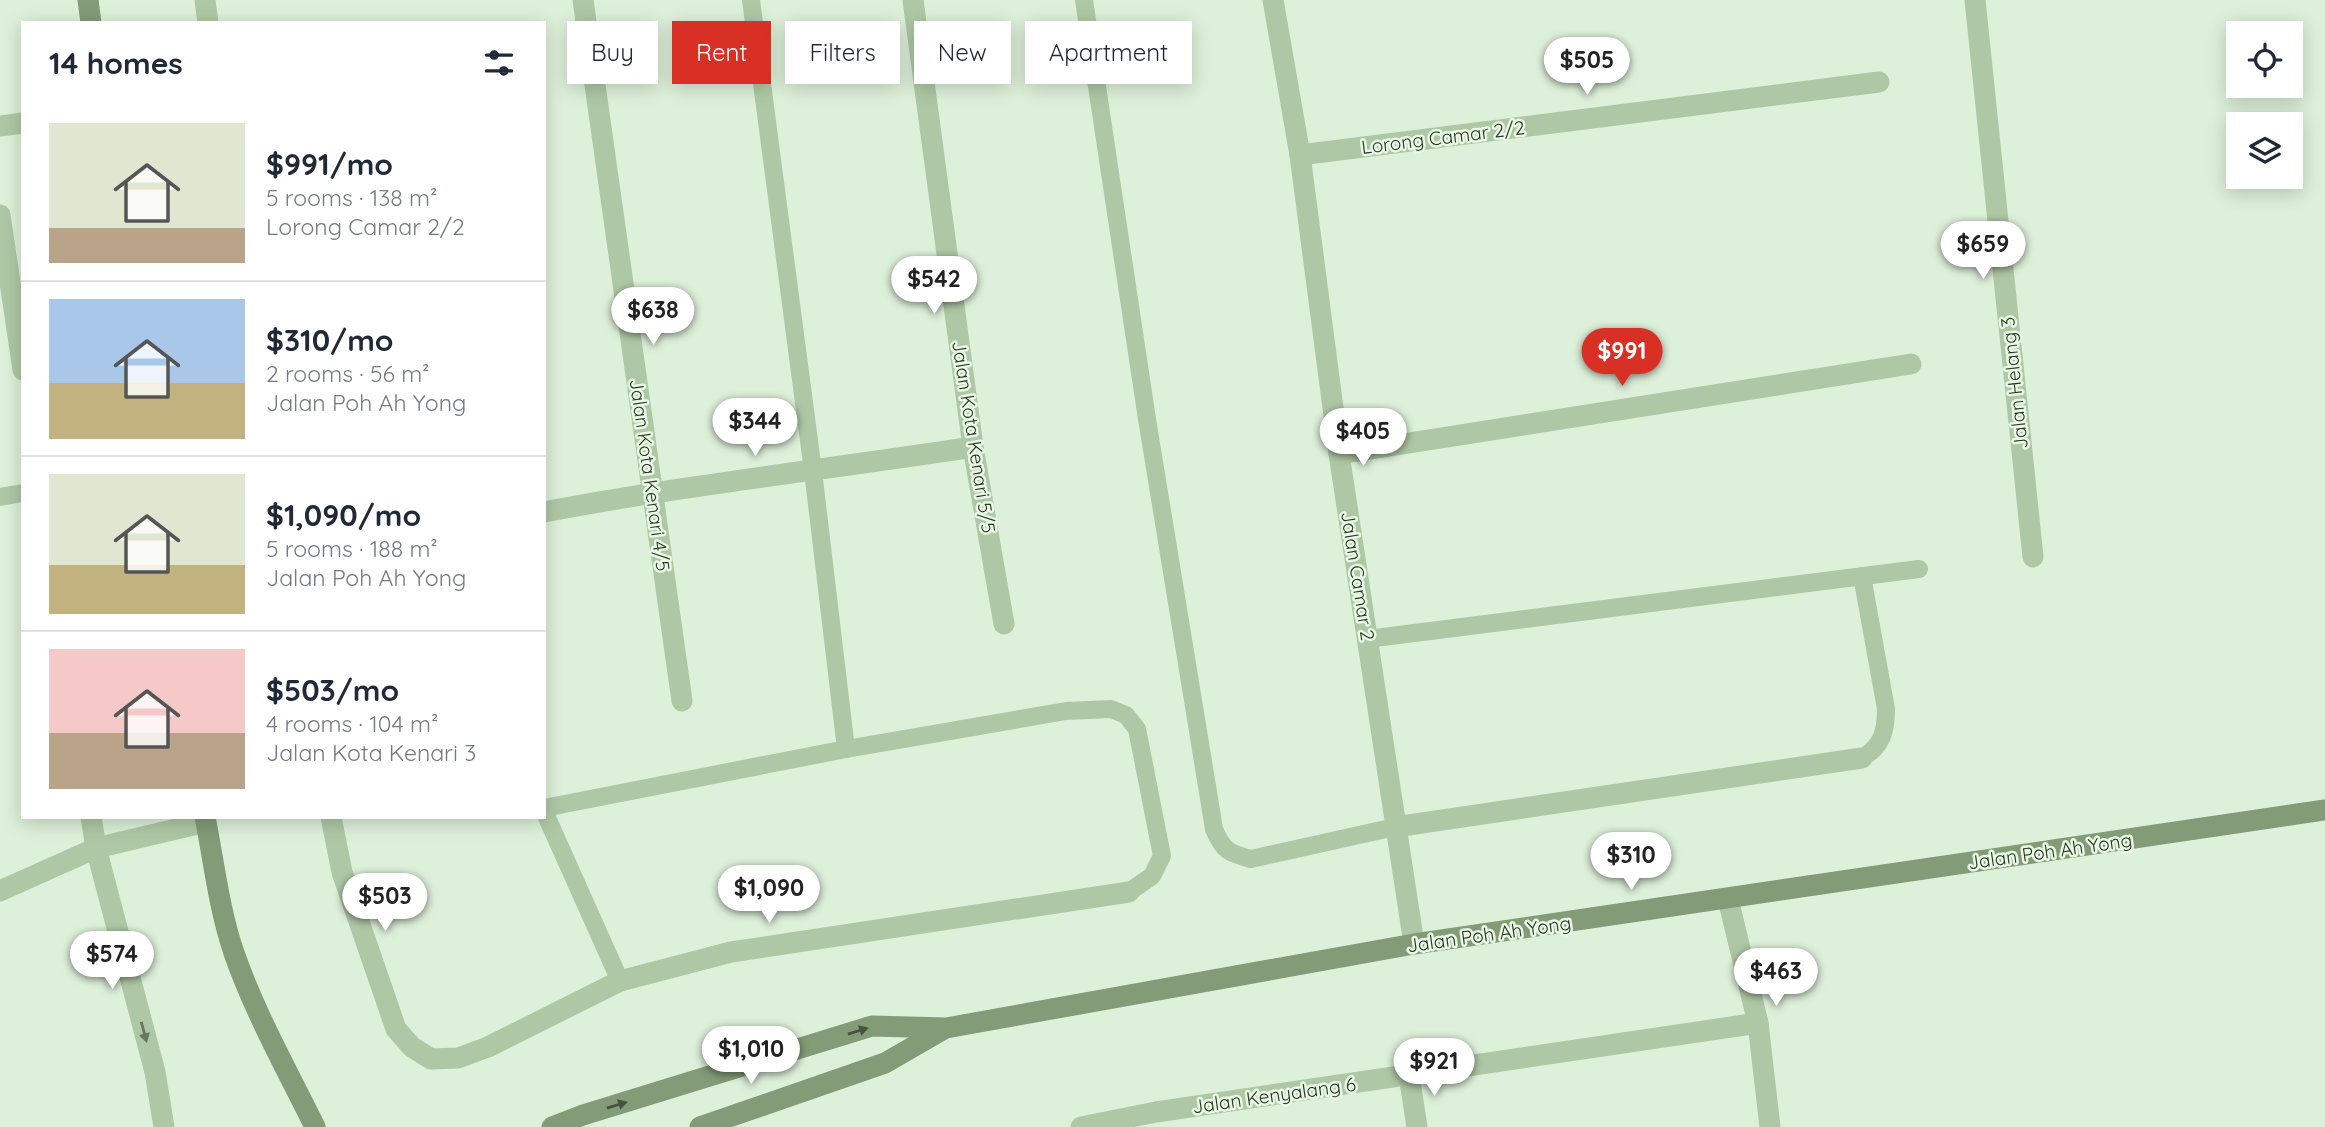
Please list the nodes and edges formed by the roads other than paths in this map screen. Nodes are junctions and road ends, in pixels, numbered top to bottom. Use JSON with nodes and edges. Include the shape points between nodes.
{"nodes":[{"id":1,"x":88,"y":0,"type":"edge"},
{"id":2,"x":205,"y":0,"type":"edge"},
{"id":3,"x":583,"y":0,"type":"edge"},
{"id":4,"x":751,"y":0,"type":"edge"},
{"id":5,"x":913,"y":0,"type":"edge"},
{"id":6,"x":1084,"y":0,"type":"edge"},
{"id":7,"x":1273,"y":0,"type":"edge"},
{"id":8,"x":1975,"y":0,"type":"edge"},
{"id":9,"x":91,"y":21,"type":"edge"},
{"id":10,"x":208,"y":21,"type":"edge"},
{"id":11,"x":1879,"y":82,"type":"dead end"},
{"id":12,"x":21,"y":123,"type":"edge"},
{"id":13,"x":0,"y":126,"type":"edge"},
{"id":14,"x":1300,"y":155,"type":"junction"},
{"id":15,"x":0,"y":215,"type":"edge"},
{"id":16,"x":21,"y":357,"type":"edge"},
{"id":17,"x":1911,"y":364,"type":"dead end"},
{"id":18,"x":973,"y":447,"type":"junction"},
{"id":19,"x":1339,"y":454,"type":"junction"},
{"id":20,"x":813,"y":471,"type":"junction"},
{"id":21,"x":652,"y":492,"type":"junction"},
{"id":22,"x":21,"y":493,"type":"edge"},
{"id":23,"x":0,"y":497,"type":"edge"},
{"id":24,"x":546,"y":512,"type":"edge"},
{"id":25,"x":2032,"y":557,"type":"dead end"},
{"id":26,"x":1919,"y":569,"type":"dead end"},
{"id":27,"x":1862,"y":576,"type":"junction"},
{"id":28,"x":1004,"y":624,"type":"dead end"},
{"id":29,"x":1367,"y":639,"type":"junction"},
{"id":30,"x":682,"y":701,"type":"dead end"},
{"id":31,"x":846,"y":749,"type":"junction"},
{"id":32,"x":1862,"y":758,"type":"joint"},
{"id":33,"x":546,"y":810,"type":"edge"},
{"id":34,"x":2325,"y":810,"type":"edge"},
{"id":35,"x":546,"y":814,"type":"edge"},
{"id":36,"x":91,"y":819,"type":"edge"},
{"id":37,"x":331,"y":819,"type":"edge"},
{"id":38,"x":206,"y":820,"type":"edge"},
{"id":39,"x":1395,"y":827,"type":"junction"},
{"id":40,"x":96,"y":848,"type":"junction"},
{"id":41,"x":0,"y":891,"type":"edge"},
{"id":42,"x":1129,"y":892,"type":"joint"},
{"id":43,"x":1728,"y":899,"type":"junction"},
{"id":44,"x":1414,"y":944,"type":"junction"},
{"id":45,"x":620,"y":981,"type":"junction"},
{"id":46,"x":1758,"y":1023,"type":"junction"},
{"id":47,"x":946,"y":1028,"type":"junction"},
{"id":48,"x":1409,"y":1075,"type":"junction"},
{"id":49,"x":164,"y":1127,"type":"edge"},
{"id":50,"x":315,"y":1127,"type":"edge"},
{"id":51,"x":552,"y":1127,"type":"edge"},
{"id":52,"x":700,"y":1127,"type":"edge"},
{"id":53,"x":1081,"y":1127,"type":"edge"},
{"id":54,"x":1417,"y":1127,"type":"edge"},
{"id":55,"x":1770,"y":1127,"type":"edge"}],
"edges":[{"from":1,"to":9,"type":"main road"},
{"from":2,"to":10,"type":"street"},
{"from":3,"to":21,"type":"street","name":"Jalan Kota Kenari 4/5"},
{"from":4,"to":20,"type":"lane"},
{"from":5,"to":18,"type":"street","name":"Jalan Kota Kenari 5/5"},
{"from":6,"to":39,"type":"lane","via":[[1214,829],[1221,845],[1251,859]]},
{"from":7,"to":14,"type":"street","name":"Jalan Camar 2"},
{"from":8,"to":25,"type":"street","name":"Jalan Helang 3"},
{"from":11,"to":14,"type":"street","name":"Lorong Camar 2/2"},
{"from":12,"to":13,"type":"street"},
{"from":14,"to":19,"type":"street","name":"Jalan Camar 2"},
{"from":15,"to":16,"type":"street"},
{"from":17,"to":19,"type":"street"},
{"from":18,"to":20,"type":"street"},
{"from":18,"to":28,"type":"street","name":"Jalan Kota Kenari 5/5"},
{"from":19,"to":29,"type":"street","name":"Jalan Camar 2"},
{"from":20,"to":21,"type":"street"},
{"from":20,"to":31,"type":"lane"},
{"from":21,"to":24,"type":"street"},
{"from":21,"to":30,"type":"street","name":"Jalan Kota Kenari 4/5"},
{"from":22,"to":23,"type":"lane"},
{"from":26,"to":27,"type":"lane"},
{"from":27,"to":29,"type":"lane"},
{"from":27,"to":32,"type":"lane","via":[[1886,719],[1882,741]]},
{"from":29,"to":39,"type":"street","name":"Jalan Camar 2"},
{"from":31,"to":33,"type":"lane"},
{"from":31,"to":42,"type":"lane","via":[[1066,710],[1111,709],[1126,715],[1137,729],[1162,856],[1152,876]]},
{"from":32,"to":39,"type":"street"},
{"from":34,"to":43,"type":"main road","name":"Jalan Poh Ah Yong"},
{"from":35,"to":45,"type":"lane"},
{"from":36,"to":40,"type":"street"},
{"from":37,"to":45,"type":"street","via":[[342,872],[396,1029],[430,1059],[458,1058],[488,1046]]},
{"from":38,"to":40,"type":"street"},
{"from":38,"to":50,"type":"main road","via":[[234,952]]},
{"from":39,"to":44,"type":"street","name":"Jalan Camar 2"},
{"from":40,"to":41,"type":"street"},
{"from":40,"to":49,"type":"street","one_way":true,"via":[[155,1072]]},
{"from":42,"to":45,"type":"street","via":[[731,952]]},
{"from":43,"to":44,"type":"main road","name":"Jalan Poh Ah Yong"},
{"from":43,"to":46,"type":"street"},
{"from":44,"to":47,"type":"main road","name":"Jalan Poh Ah Yong"},
{"from":46,"to":48,"type":"street","name":"Jalan Kenyalang 6"},
{"from":46,"to":55,"type":"street"},
{"from":51,"to":47,"type":"main road","name":"Jalan Poh Ah Yong","one_way":true,"via":[[872,1026]]},
{"from":47,"to":52,"type":"main road","name":"Jalan Poh Ah Yong","via":[[885,1063]]},
{"from":48,"to":53,"type":"street","name":"Jalan Kenyalang 6"},
{"from":48,"to":54,"type":"street"}]}
